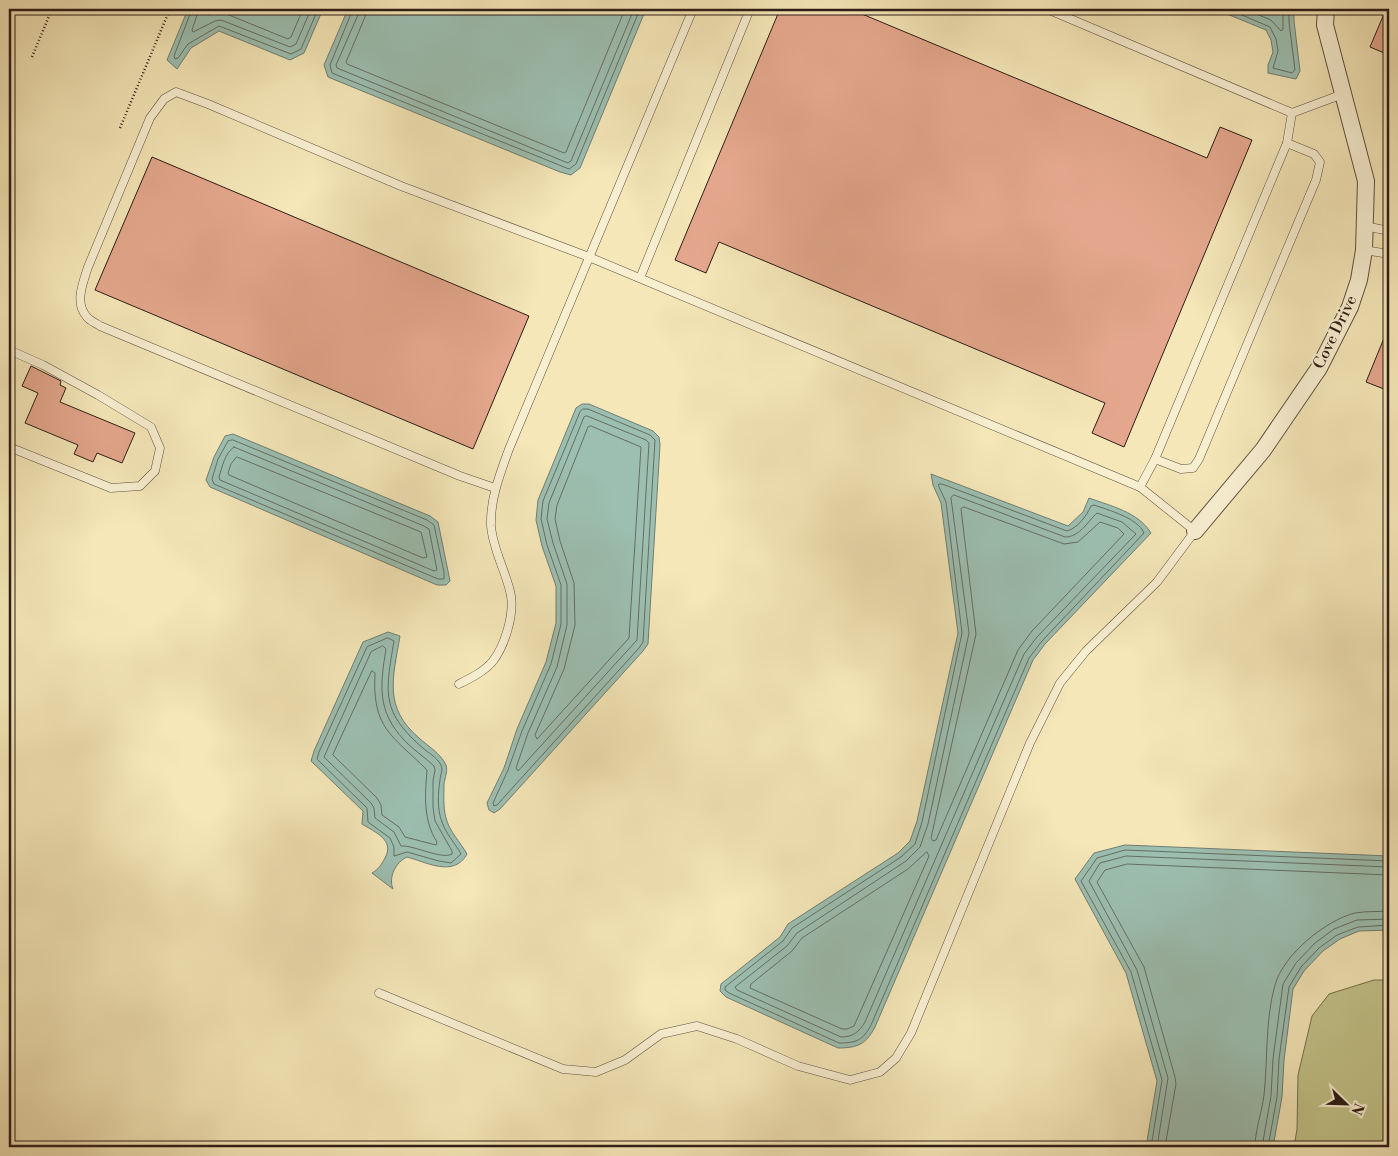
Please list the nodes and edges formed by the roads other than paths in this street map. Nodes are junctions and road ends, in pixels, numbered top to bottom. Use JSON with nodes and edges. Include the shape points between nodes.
{"nodes":[{"id":1,"x":693,"y":9,"type":"edge"},
{"id":2,"x":750,"y":9,"type":"edge"},
{"id":3,"x":1047,"y":9,"type":"edge"},
{"id":4,"x":1326,"y":9,"type":"edge"},
{"id":5,"x":1343,"y":94,"type":"junction"},
{"id":6,"x":1292,"y":113,"type":"junction"},
{"id":7,"x":1287,"y":143,"type":"junction"},
{"id":8,"x":1364,"y":226,"type":"junction"},
{"id":9,"x":1389,"y":231,"type":"edge"},
{"id":10,"x":1364,"y":250,"type":"junction"},
{"id":11,"x":1389,"y":254,"type":"edge"},
{"id":12,"x":589,"y":257,"type":"junction"},
{"id":13,"x":640,"y":278,"type":"junction"},
{"id":14,"x":9,"y":350,"type":"edge"},
{"id":15,"x":9,"y":447,"type":"edge"},
{"id":16,"x":1155,"y":458,"type":"junction"},
{"id":17,"x":1140,"y":487,"type":"junction"},
{"id":18,"x":495,"y":488,"type":"junction"},
{"id":19,"x":1195,"y":531,"type":"junction"},
{"id":20,"x":459,"y":684,"type":"dead end"},
{"id":21,"x":379,"y":993,"type":"dead end"}],
"edges":[{"from":1,"to":12,"type":"lane"},
{"from":2,"to":13,"type":"lane"},
{"from":3,"to":6,"type":"lane"},
{"from":4,"to":5,"type":"street","name":"Cove Drive","via":[[1325,25]]},
{"from":5,"to":6,"type":"lane"},
{"from":5,"to":8,"type":"street","name":"Cove Drive","via":[[1366,181]]},
{"from":6,"to":7,"type":"lane"},
{"from":7,"to":16,"type":"lane"},
{"from":7,"to":16,"type":"lane","via":[[1314,154],[1320,162],[1313,189],[1199,459],[1193,468],[1181,470]]},
{"from":8,"to":9,"type":"lane"},
{"from":8,"to":10,"type":"street","name":"Cove Drive"},
{"from":10,"to":11,"type":"lane"},
{"from":10,"to":19,"type":"street","name":"Cove Drive","via":[[1350,307],[1318,368],[1263,450]]},
{"from":12,"to":13,"type":"lane"},
{"from":12,"to":18,"type":"lane"},
{"from":12,"to":18,"type":"lane","via":[[400,186],[176,92],[164,99],[150,118],[88,267],[80,303],[87,317],[100,326]]},
{"from":13,"to":17,"type":"lane"},
{"from":14,"to":15,"type":"lane","via":[[75,382],[151,427],[160,448],[155,471],[140,486],[111,488]]},
{"from":16,"to":17,"type":"lane"},
{"from":17,"to":19,"type":"lane"},
{"from":18,"to":20,"type":"lane","via":[[491,527],[511,597],[509,632],[493,661]]},
{"from":19,"to":21,"type":"lane","via":[[1157,582],[1086,651],[1060,683],[1030,743],[911,1033],[896,1058],[880,1072],[850,1080],[798,1066],[737,1039],[697,1026],[661,1034],[625,1060],[596,1072],[563,1069]]}]}
